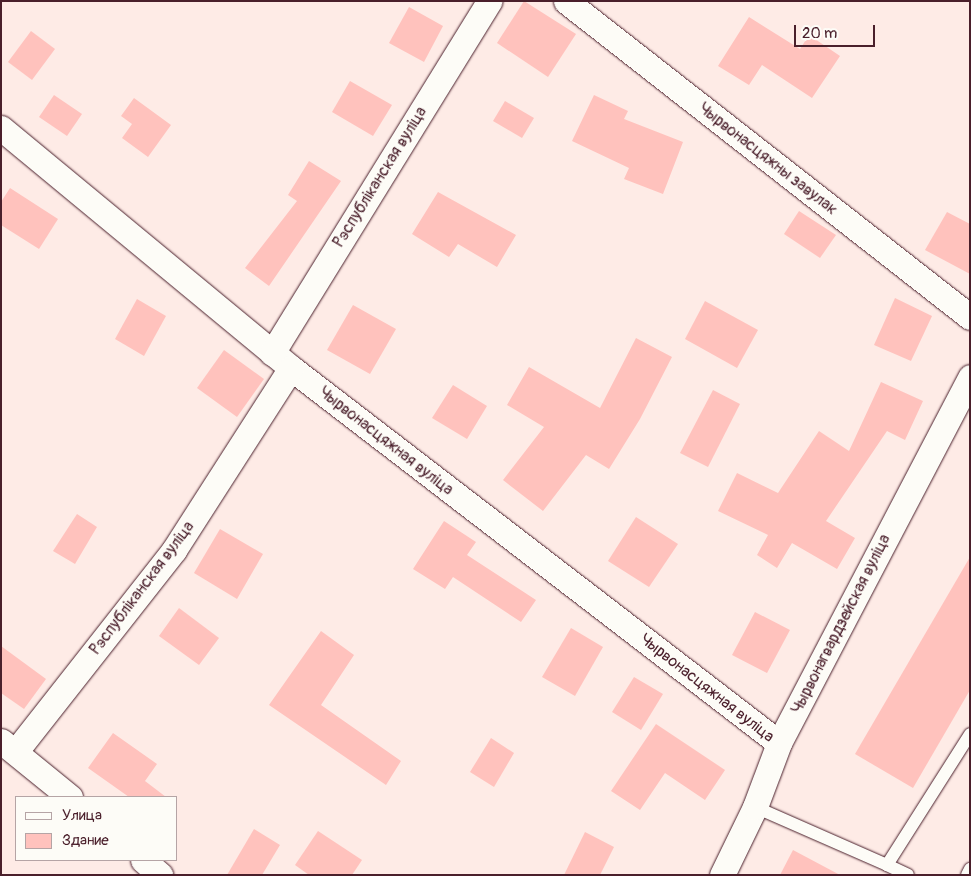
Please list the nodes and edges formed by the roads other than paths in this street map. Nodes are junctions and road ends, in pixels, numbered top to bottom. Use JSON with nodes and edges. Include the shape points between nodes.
{"nodes":[{"id":1,"x":488,"y":1,"type":"edge"},
{"id":2,"x":566,"y":1,"type":"edge"},
{"id":3,"x":1,"y":128,"type":"edge"},
{"id":4,"x":970,"y":317,"type":"edge"},
{"id":5,"x":281,"y":360,"type":"junction"},
{"id":6,"x":968,"y":386,"type":"edge"},
{"id":7,"x":970,"y":734,"type":"edge"},
{"id":8,"x":779,"y":743,"type":"junction"},
{"id":9,"x":9,"y":746,"type":"edge"},
{"id":10,"x":69,"y":796,"type":"edge"},
{"id":11,"x":755,"y":807,"type":"junction"},
{"id":12,"x":144,"y":861,"type":"edge"},
{"id":13,"x":887,"y":865,"type":"junction"},
{"id":14,"x":970,"y":869,"type":"edge"},
{"id":15,"x":160,"y":875,"type":"edge"},
{"id":16,"x":722,"y":875,"type":"edge"},
{"id":17,"x":908,"y":875,"type":"edge"},
{"id":18,"x":967,"y":875,"type":"edge"}],
"edges":[{"from":1,"to":5,"type":"street","name":"Рэспубліканская вуліца"},
{"from":2,"to":4,"type":"street","name":"Чырвонасцяжны завулак"},
{"from":3,"to":5,"type":"street","name":"Чырвонасцяжная вуліца"},
{"from":5,"to":8,"type":"street","name":"Чырвонасцяжная вуліца"},
{"from":5,"to":9,"type":"street","name":"Рэспубліканская вуліца","via":[[174,550]]},
{"from":6,"to":8,"type":"street","name":"Чырвонагвардзейская вуліца"},
{"from":7,"to":13,"type":"lane"},
{"from":8,"to":11,"type":"street","name":"Чырвонагвардзейская вуліца"},
{"from":9,"to":10,"type":"street"},
{"from":11,"to":13,"type":"lane"},
{"from":11,"to":16,"type":"street","name":"Чырвонагвардзейская вуліца"},
{"from":12,"to":15,"type":"street"},
{"from":13,"to":17,"type":"lane"},
{"from":14,"to":18,"type":"lane"}]}
